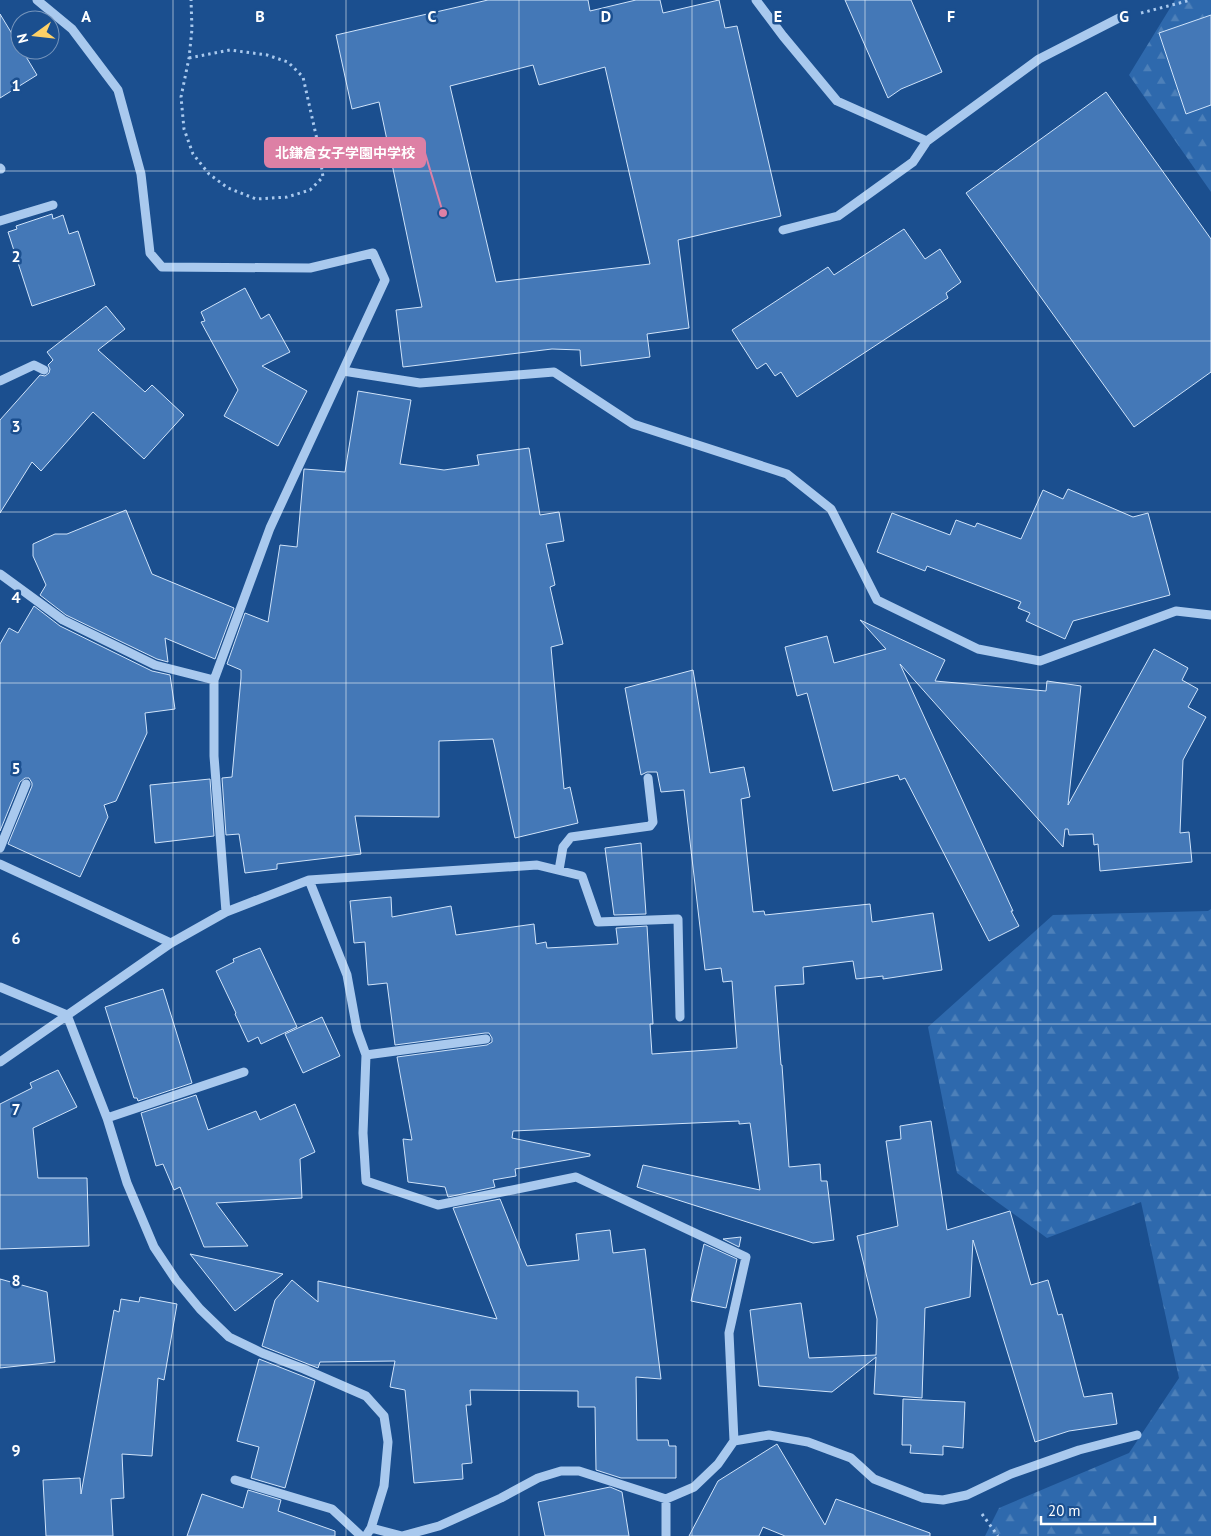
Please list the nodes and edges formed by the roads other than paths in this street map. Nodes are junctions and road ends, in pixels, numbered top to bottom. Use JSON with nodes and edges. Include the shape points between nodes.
{"nodes":[{"id":1,"x":37,"y":0,"type":"edge"},
{"id":2,"x":756,"y":0,"type":"edge"},
{"id":3,"x":1119,"y":18,"type":"road end"},
{"id":4,"x":927,"y":141,"type":"junction"},
{"id":5,"x":53,"y":205,"type":"dead end"},
{"id":6,"x":0,"y":221,"type":"edge"},
{"id":7,"x":783,"y":230,"type":"dead end"},
{"id":8,"x":44,"y":370,"type":"dead end"},
{"id":9,"x":343,"y":372,"type":"junction"},
{"id":10,"x":0,"y":381,"type":"edge"},
{"id":11,"x":0,"y":574,"type":"edge"},
{"id":12,"x":1211,"y":616,"type":"edge"},
{"id":13,"x":214,"y":680,"type":"junction"},
{"id":14,"x":648,"y":778,"type":"dead end"},
{"id":15,"x":26,"y":784,"type":"dead end"},
{"id":16,"x":0,"y":848,"type":"edge"},
{"id":17,"x":0,"y":864,"type":"edge"},
{"id":18,"x":559,"y":870,"type":"junction"},
{"id":19,"x":309,"y":880,"type":"junction"},
{"id":20,"x":226,"y":912,"type":"junction"},
{"id":21,"x":171,"y":943,"type":"junction"},
{"id":22,"x":0,"y":987,"type":"edge"},
{"id":23,"x":67,"y":1015,"type":"junction"},
{"id":24,"x":680,"y":1017,"type":"dead end"},
{"id":25,"x":486,"y":1039,"type":"dead end"},
{"id":26,"x":366,"y":1055,"type":"junction"},
{"id":27,"x":0,"y":1062,"type":"edge"},
{"id":28,"x":244,"y":1072,"type":"dead end"},
{"id":29,"x":107,"y":1118,"type":"junction"},
{"id":30,"x":1137,"y":1435,"type":"dead end"},
{"id":31,"x":734,"y":1441,"type":"junction"},
{"id":32,"x":235,"y":1480,"type":"dead end"},
{"id":33,"x":666,"y":1499,"type":"junction"},
{"id":34,"x":371,"y":1528,"type":"junction"},
{"id":35,"x":361,"y":1536,"type":"edge"},
{"id":36,"x":366,"y":1536,"type":"edge"},
{"id":37,"x":666,"y":1536,"type":"edge"}],
"edges":[{"from":1,"to":9,"type":"street","via":[[72,29],[118,90],[142,174],[150,253],[162,267],[310,268],[373,253],[385,280]]},
{"from":2,"to":4,"type":"street","via":[[837,101]]},
{"from":3,"to":4,"type":"street","via":[[1039,59]]},
{"from":4,"to":7,"type":"street","via":[[913,162],[838,216]]},
{"from":5,"to":6,"type":"street"},
{"from":8,"to":10,"type":"street","via":[[34,364]]},
{"from":9,"to":12,"type":"street","via":[[420,383],[554,372],[633,424],[787,474],[831,509],[877,600],[978,649],[1040,661],[1176,611]]},
{"from":9,"to":13,"type":"street","via":[[270,528]]},
{"from":11,"to":13,"type":"street","via":[[63,620],[155,665]]},
{"from":13,"to":20,"type":"street","via":[[214,756]]},
{"from":14,"to":18,"type":"street","via":[[653,822],[650,826],[571,837],[563,847]]},
{"from":15,"to":16,"type":"street"},
{"from":17,"to":21,"type":"street"},
{"from":18,"to":19,"type":"street","via":[[537,865]]},
{"from":18,"to":24,"type":"street","via":[[582,876],[598,922],[678,919]]},
{"from":19,"to":20,"type":"street"},
{"from":19,"to":26,"type":"street","via":[[347,976],[357,1030]]},
{"from":20,"to":21,"type":"street"},
{"from":21,"to":23,"type":"street"},
{"from":22,"to":23,"type":"street"},
{"from":23,"to":27,"type":"street"},
{"from":23,"to":29,"type":"street"},
{"from":25,"to":26,"type":"street"},
{"from":26,"to":31,"type":"street","via":[[363,1133],[366,1181],[438,1205],[576,1177],[746,1257],[729,1333]]},
{"from":28,"to":29,"type":"street"},
{"from":29,"to":34,"type":"street","via":[[127,1183],[154,1246],[200,1309],[229,1337],[366,1396],[384,1416],[388,1442],[384,1486]]},
{"from":30,"to":31,"type":"street","via":[[1079,1450],[1011,1474],[967,1495],[943,1500],[923,1498],[874,1479],[850,1458],[808,1442],[769,1436]]},
{"from":31,"to":33,"type":"street","via":[[718,1464],[694,1487]]},
{"from":32,"to":35,"type":"street","via":[[332,1509]]},
{"from":33,"to":34,"type":"street","via":[[579,1471],[561,1471],[538,1478],[439,1526],[402,1536]]},
{"from":33,"to":37,"type":"street"},
{"from":34,"to":36,"type":"street"}]}
